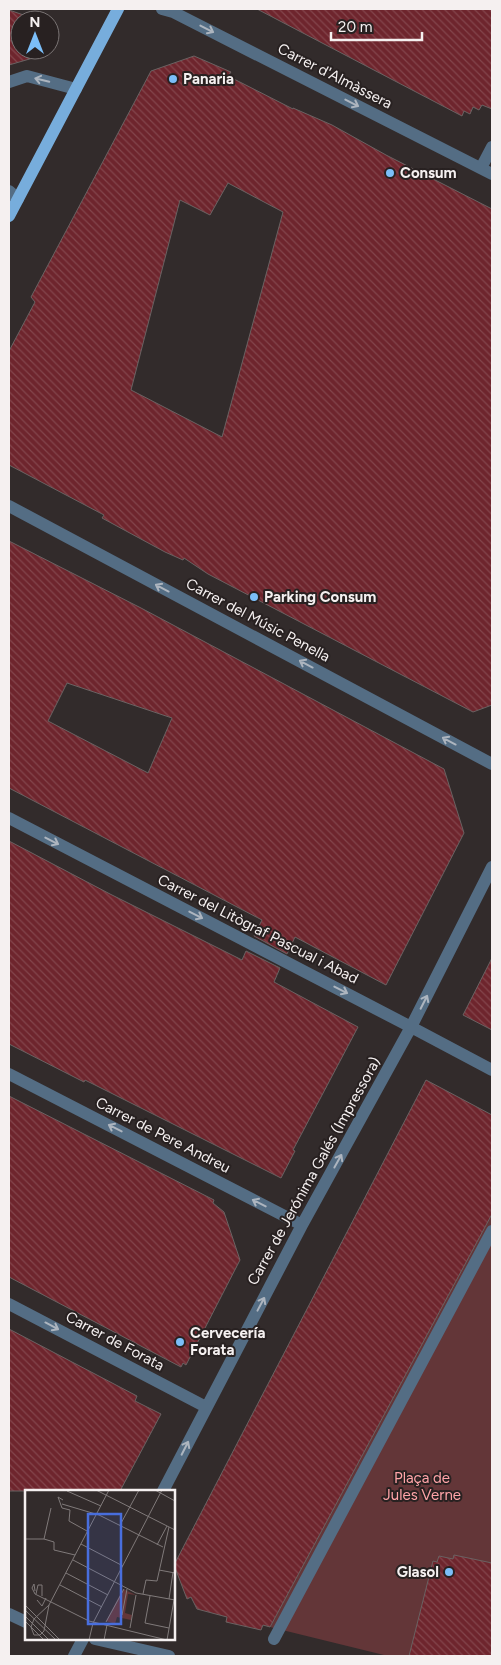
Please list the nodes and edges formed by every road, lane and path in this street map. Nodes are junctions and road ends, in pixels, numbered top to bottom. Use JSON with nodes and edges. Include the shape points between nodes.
{"nodes":[{"id":1,"x":118,"y":9,"type":"edge"},
{"id":2,"x":162,"y":9,"type":"edge"},
{"id":3,"x":9,"y":82,"type":"edge"},
{"id":4,"x":76,"y":89,"type":"junction"},
{"id":5,"x":492,"y":147,"type":"edge"},
{"id":6,"x":480,"y":168,"type":"junction"},
{"id":7,"x":492,"y":174,"type":"edge"},
{"id":8,"x":14,"y":195,"type":"edge"},
{"id":9,"x":9,"y":216,"type":"edge"},
{"id":10,"x":9,"y":506,"type":"edge"},
{"id":11,"x":492,"y":764,"type":"edge"},
{"id":12,"x":9,"y":818,"type":"edge"},
{"id":13,"x":492,"y":867,"type":"edge"},
{"id":14,"x":411,"y":1027,"type":"junction"},
{"id":15,"x":492,"y":1070,"type":"edge"},
{"id":16,"x":9,"y":1074,"type":"edge"},
{"id":17,"x":302,"y":1225,"type":"junction"},
{"id":18,"x":492,"y":1230,"type":"edge"},
{"id":19,"x":9,"y":1304,"type":"edge"},
{"id":20,"x":206,"y":1407,"type":"junction"},
{"id":21,"x":164,"y":1490,"type":"edge"},
{"id":22,"x":9,"y":1614,"type":"edge"},
{"id":23,"x":25,"y":1622,"type":"edge"},
{"id":24,"x":274,"y":1639,"type":"dead end"},
{"id":25,"x":82,"y":1640,"type":"edge"},
{"id":26,"x":99,"y":1640,"type":"edge"},
{"id":27,"x":74,"y":1656,"type":"edge"},
{"id":28,"x":169,"y":1656,"type":"edge"}],
"edges":[{"from":1,"to":4,"type":"main road"},
{"from":2,"to":6,"type":"street","name":"Carrer d'Almàssera","one_way":true},
{"from":4,"to":3,"type":"street","one_way":true,"via":[[28,76]]},
{"from":4,"to":8,"type":"main road"},
{"from":5,"to":6,"type":"street"},
{"from":6,"to":7,"type":"street","name":"Carrer d'Almàssera"},
{"from":8,"to":9,"type":"main road"},
{"from":11,"to":10,"type":"street","name":"Carrer del Músic Penella","one_way":true},
{"from":12,"to":14,"type":"street","name":"Carrer del Litògraf Pascual i Abad","one_way":true},
{"from":14,"to":13,"type":"street","name":"Carrer de Jerónima Galés (Impressora)","one_way":true},
{"from":14,"to":15,"type":"street","name":"Carrer del Litògraf Pascual i Abad"},
{"from":17,"to":14,"type":"street","name":"Carrer de Jerónima Galés (Impressora)","one_way":true},
{"from":17,"to":16,"type":"street","name":"Carrer de Pere Andreu","one_way":true},
{"from":20,"to":17,"type":"street","name":"Carrer de Jerónima Galés (Impressora)","one_way":true},
{"from":18,"to":24,"type":"street"},
{"from":19,"to":20,"type":"street","name":"Carrer de Forata","one_way":true},
{"from":21,"to":20,"type":"street","name":"Carrer de Jerónima Galés (Impressora)","one_way":true},
{"from":22,"to":23,"type":"street"},
{"from":25,"to":27,"type":"street"},
{"from":26,"to":28,"type":"street"}]}
